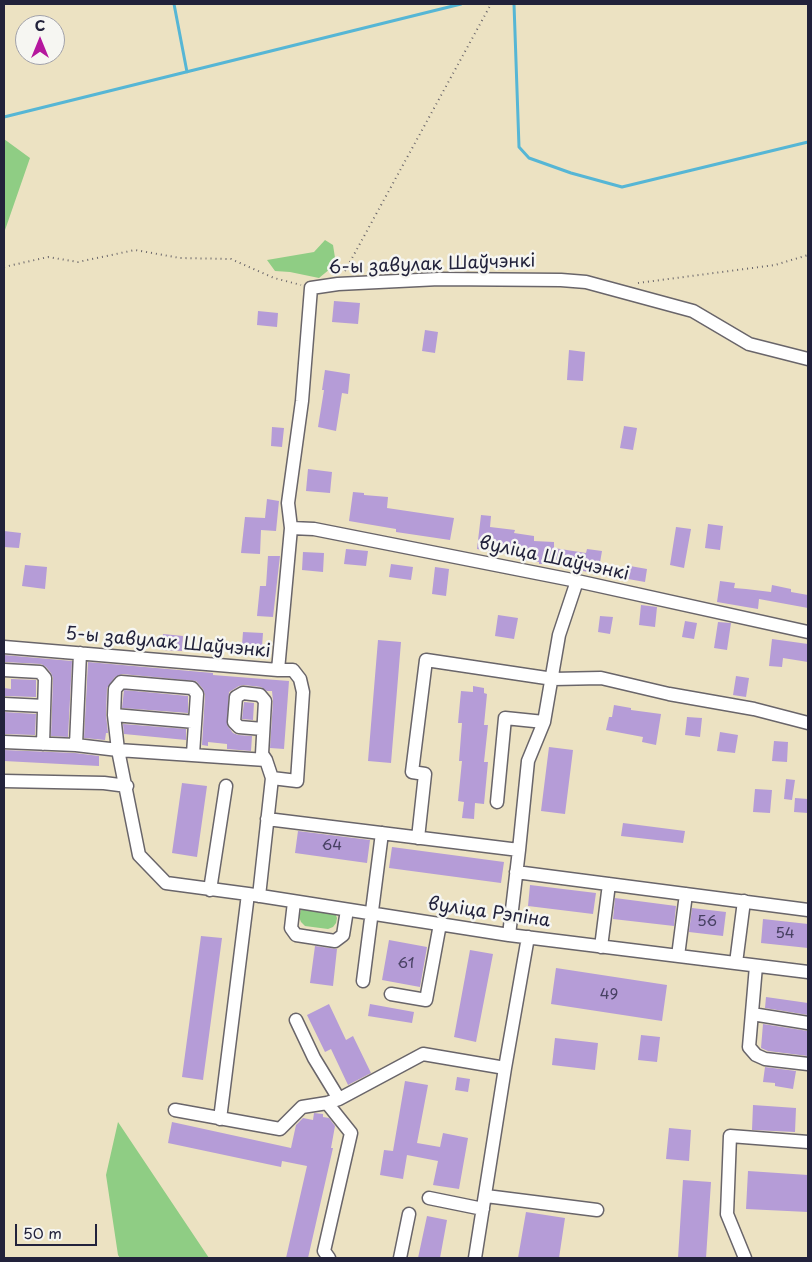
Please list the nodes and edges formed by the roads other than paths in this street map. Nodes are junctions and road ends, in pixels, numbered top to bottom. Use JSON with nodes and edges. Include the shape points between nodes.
{"nodes":[{"id":1,"x":808,"y":359,"type":"edge"},
{"id":2,"x":291,"y":528,"type":"junction"},
{"id":3,"x":577,"y":581,"type":"junction"},
{"id":4,"x":808,"y":632,"type":"edge"},
{"id":5,"x":4,"y":647,"type":"edge"},
{"id":6,"x":80,"y":653,"type":"junction"},
{"id":7,"x":4,"y":670,"type":"edge"},
{"id":8,"x":278,"y":670,"type":"junction"},
{"id":9,"x":553,"y":679,"type":"junction"},
{"id":10,"x":4,"y":704,"type":"edge"},
{"id":11,"x":44,"y":706,"type":"junction"},
{"id":12,"x":114,"y":715,"type":"junction"},
{"id":13,"x":195,"y":722,"type":"junction"},
{"id":14,"x":544,"y":722,"type":"junction"},
{"id":15,"x":808,"y":723,"type":"edge"},
{"id":16,"x":263,"y":729,"type":"dead end"},
{"id":17,"x":4,"y":742,"type":"edge"},
{"id":18,"x":44,"y":744,"type":"junction"},
{"id":19,"x":76,"y":745,"type":"junction"},
{"id":20,"x":118,"y":750,"type":"junction"},
{"id":21,"x":193,"y":754,"type":"junction"},
{"id":22,"x":266,"y":760,"type":"junction"},
{"id":23,"x":272,"y":778,"type":"junction"},
{"id":24,"x":4,"y":780,"type":"edge"},
{"id":25,"x":126,"y":786,"type":"junction"},
{"id":26,"x":226,"y":786,"type":"dead end"},
{"id":27,"x":497,"y":802,"type":"dead end"},
{"id":28,"x":267,"y":819,"type":"junction"},
{"id":29,"x":382,"y":832,"type":"junction"},
{"id":30,"x":418,"y":838,"type":"junction"},
{"id":31,"x":519,"y":850,"type":"junction"},
{"id":32,"x":516,"y":872,"type":"junction"},
{"id":33,"x":609,"y":884,"type":"junction"},
{"id":34,"x":210,"y":890,"type":"junction"},
{"id":35,"x":686,"y":894,"type":"junction"},
{"id":36,"x":253,"y":895,"type":"junction"},
{"id":37,"x":294,"y":902,"type":"junction"},
{"id":38,"x":744,"y":902,"type":"junction"},
{"id":39,"x":347,"y":910,"type":"junction"},
{"id":40,"x":808,"y":910,"type":"edge"},
{"id":41,"x":372,"y":914,"type":"junction"},
{"id":42,"x":440,"y":924,"type":"junction"},
{"id":43,"x":509,"y":935,"type":"junction"},
{"id":44,"x":528,"y":937,"type":"junction"},
{"id":45,"x":601,"y":946,"type":"junction"},
{"id":46,"x":678,"y":956,"type":"junction"},
{"id":47,"x":736,"y":964,"type":"junction"},
{"id":48,"x":756,"y":966,"type":"junction"},
{"id":49,"x":808,"y":972,"type":"edge"},
{"id":50,"x":363,"y":981,"type":"dead end"},
{"id":51,"x":391,"y":994,"type":"dead end"},
{"id":52,"x":752,"y":1014,"type":"junction"},
{"id":53,"x":296,"y":1020,"type":"dead end"},
{"id":54,"x":808,"y":1022,"type":"edge"},
{"id":55,"x":808,"y":1064,"type":"edge"},
{"id":56,"x":505,"y":1068,"type":"junction"},
{"id":57,"x":333,"y":1101,"type":"junction"},
{"id":58,"x":175,"y":1110,"type":"dead end"},
{"id":59,"x":220,"y":1119,"type":"junction"},
{"id":60,"x":808,"y":1142,"type":"edge"},
{"id":61,"x":486,"y":1196,"type":"junction"},
{"id":62,"x":429,"y":1198,"type":"dead end"},
{"id":63,"x":484,"y":1209,"type":"junction"},
{"id":64,"x":597,"y":1210,"type":"dead end"},
{"id":65,"x":409,"y":1214,"type":"dead end"},
{"id":66,"x":329,"y":1258,"type":"edge"},
{"id":67,"x":400,"y":1258,"type":"edge"},
{"id":68,"x":475,"y":1258,"type":"edge"},
{"id":69,"x":745,"y":1258,"type":"edge"}],
"edges":[{"from":1,"to":2,"type":"street","name":"6-ы завулак Шаўчэнкі","via":[[749,344],[693,311],[586,282],[439,279],[310,288],[302,400],[288,503]]},
{"from":2,"to":3,"type":"street","name":"вуліца Шаўчэнкі","via":[[324,531]]},
{"from":2,"to":8,"type":"street","name":"5-ы завулак Шаўчэнкі"},
{"from":3,"to":4,"type":"street","name":"вуліца Шаўчэнкі"},
{"from":3,"to":9,"type":"street","via":[[559,635]]},
{"from":5,"to":6,"type":"street","name":"5-ы завулак Шаўчэнкі"},
{"from":6,"to":8,"type":"street","name":"5-ы завулак Шаўчэнкі"},
{"from":6,"to":19,"type":"street"},
{"from":7,"to":11,"type":"street","via":[[40,672],[45,678]]},
{"from":8,"to":23,"type":"street","via":[[293,670],[300,679],[298,781]]},
{"from":9,"to":14,"type":"street"},
{"from":9,"to":15,"type":"street","via":[[601,678]]},
{"from":9,"to":30,"type":"street","via":[[426,660],[412,772],[425,774]]},
{"from":10,"to":11,"type":"street"},
{"from":11,"to":18,"type":"street"},
{"from":12,"to":13,"type":"street"},
{"from":12,"to":13,"type":"street","via":[[115,689],[120,682],[192,688],[197,694]]},
{"from":12,"to":20,"type":"street"},
{"from":13,"to":21,"type":"street"},
{"from":14,"to":27,"type":"street","via":[[505,718]]},
{"from":14,"to":31,"type":"street","via":[[528,761]]},
{"from":16,"to":22,"type":"street","via":[[262,754]]},
{"from":17,"to":18,"type":"street"},
{"from":18,"to":19,"type":"street"},
{"from":19,"to":20,"type":"street"},
{"from":20,"to":21,"type":"street"},
{"from":20,"to":25,"type":"street"},
{"from":21,"to":22,"type":"street"},
{"from":22,"to":23,"type":"street"},
{"from":23,"to":28,"type":"street"},
{"from":24,"to":25,"type":"street"},
{"from":25,"to":34,"type":"street","name":"вуліца Рэпіна","via":[[139,855],[166,883]]},
{"from":26,"to":34,"type":"street"},
{"from":28,"to":29,"type":"street"},
{"from":28,"to":36,"type":"street"},
{"from":29,"to":30,"type":"street"},
{"from":29,"to":41,"type":"street"},
{"from":30,"to":31,"type":"street"},
{"from":31,"to":32,"type":"street"},
{"from":32,"to":33,"type":"street"},
{"from":32,"to":43,"type":"street"},
{"from":33,"to":35,"type":"street"},
{"from":33,"to":45,"type":"street"},
{"from":34,"to":36,"type":"street","name":"вуліца Рэпіна"},
{"from":35,"to":38,"type":"street"},
{"from":35,"to":46,"type":"street"},
{"from":36,"to":37,"type":"street","name":"вуліца Рэпіна"},
{"from":36,"to":59,"type":"street"},
{"from":37,"to":39,"type":"street","name":"вуліца Рэпіна"},
{"from":37,"to":39,"type":"street","via":[[291,928],[296,936],[335,941],[343,935]]},
{"from":38,"to":40,"type":"street"},
{"from":38,"to":47,"type":"street"},
{"from":39,"to":41,"type":"street","name":"вуліца Рэпіна"},
{"from":41,"to":42,"type":"street","name":"вуліца Рэпіна"},
{"from":41,"to":50,"type":"street"},
{"from":42,"to":43,"type":"street","name":"вуліца Рэпіна"},
{"from":42,"to":51,"type":"street","via":[[426,1000]]},
{"from":43,"to":44,"type":"street","name":"вуліца Рэпіна"},
{"from":44,"to":45,"type":"street","name":"вуліца Рэпіна"},
{"from":44,"to":56,"type":"street"},
{"from":45,"to":46,"type":"street","name":"вуліца Рэпіна"},
{"from":46,"to":47,"type":"street","name":"вуліца Рэпіна"},
{"from":47,"to":48,"type":"street","name":"вуліца Рэпіна"},
{"from":48,"to":49,"type":"street","name":"вуліца Рэпіна"},
{"from":48,"to":52,"type":"street"},
{"from":52,"to":54,"type":"street"},
{"from":52,"to":55,"type":"street","via":[[749,1047],[756,1055]]},
{"from":53,"to":57,"type":"street"},
{"from":56,"to":57,"type":"street","via":[[423,1054]]},
{"from":56,"to":61,"type":"street"},
{"from":57,"to":59,"type":"street","via":[[302,1106],[280,1129]]},
{"from":57,"to":66,"type":"street","via":[[351,1133],[324,1251]]},
{"from":58,"to":59,"type":"street"},
{"from":60,"to":69,"type":"street","via":[[730,1136],[727,1214]]},
{"from":61,"to":63,"type":"street"},
{"from":61,"to":64,"type":"street"},
{"from":62,"to":63,"type":"street"},
{"from":63,"to":68,"type":"street"},
{"from":65,"to":67,"type":"street"}]}
